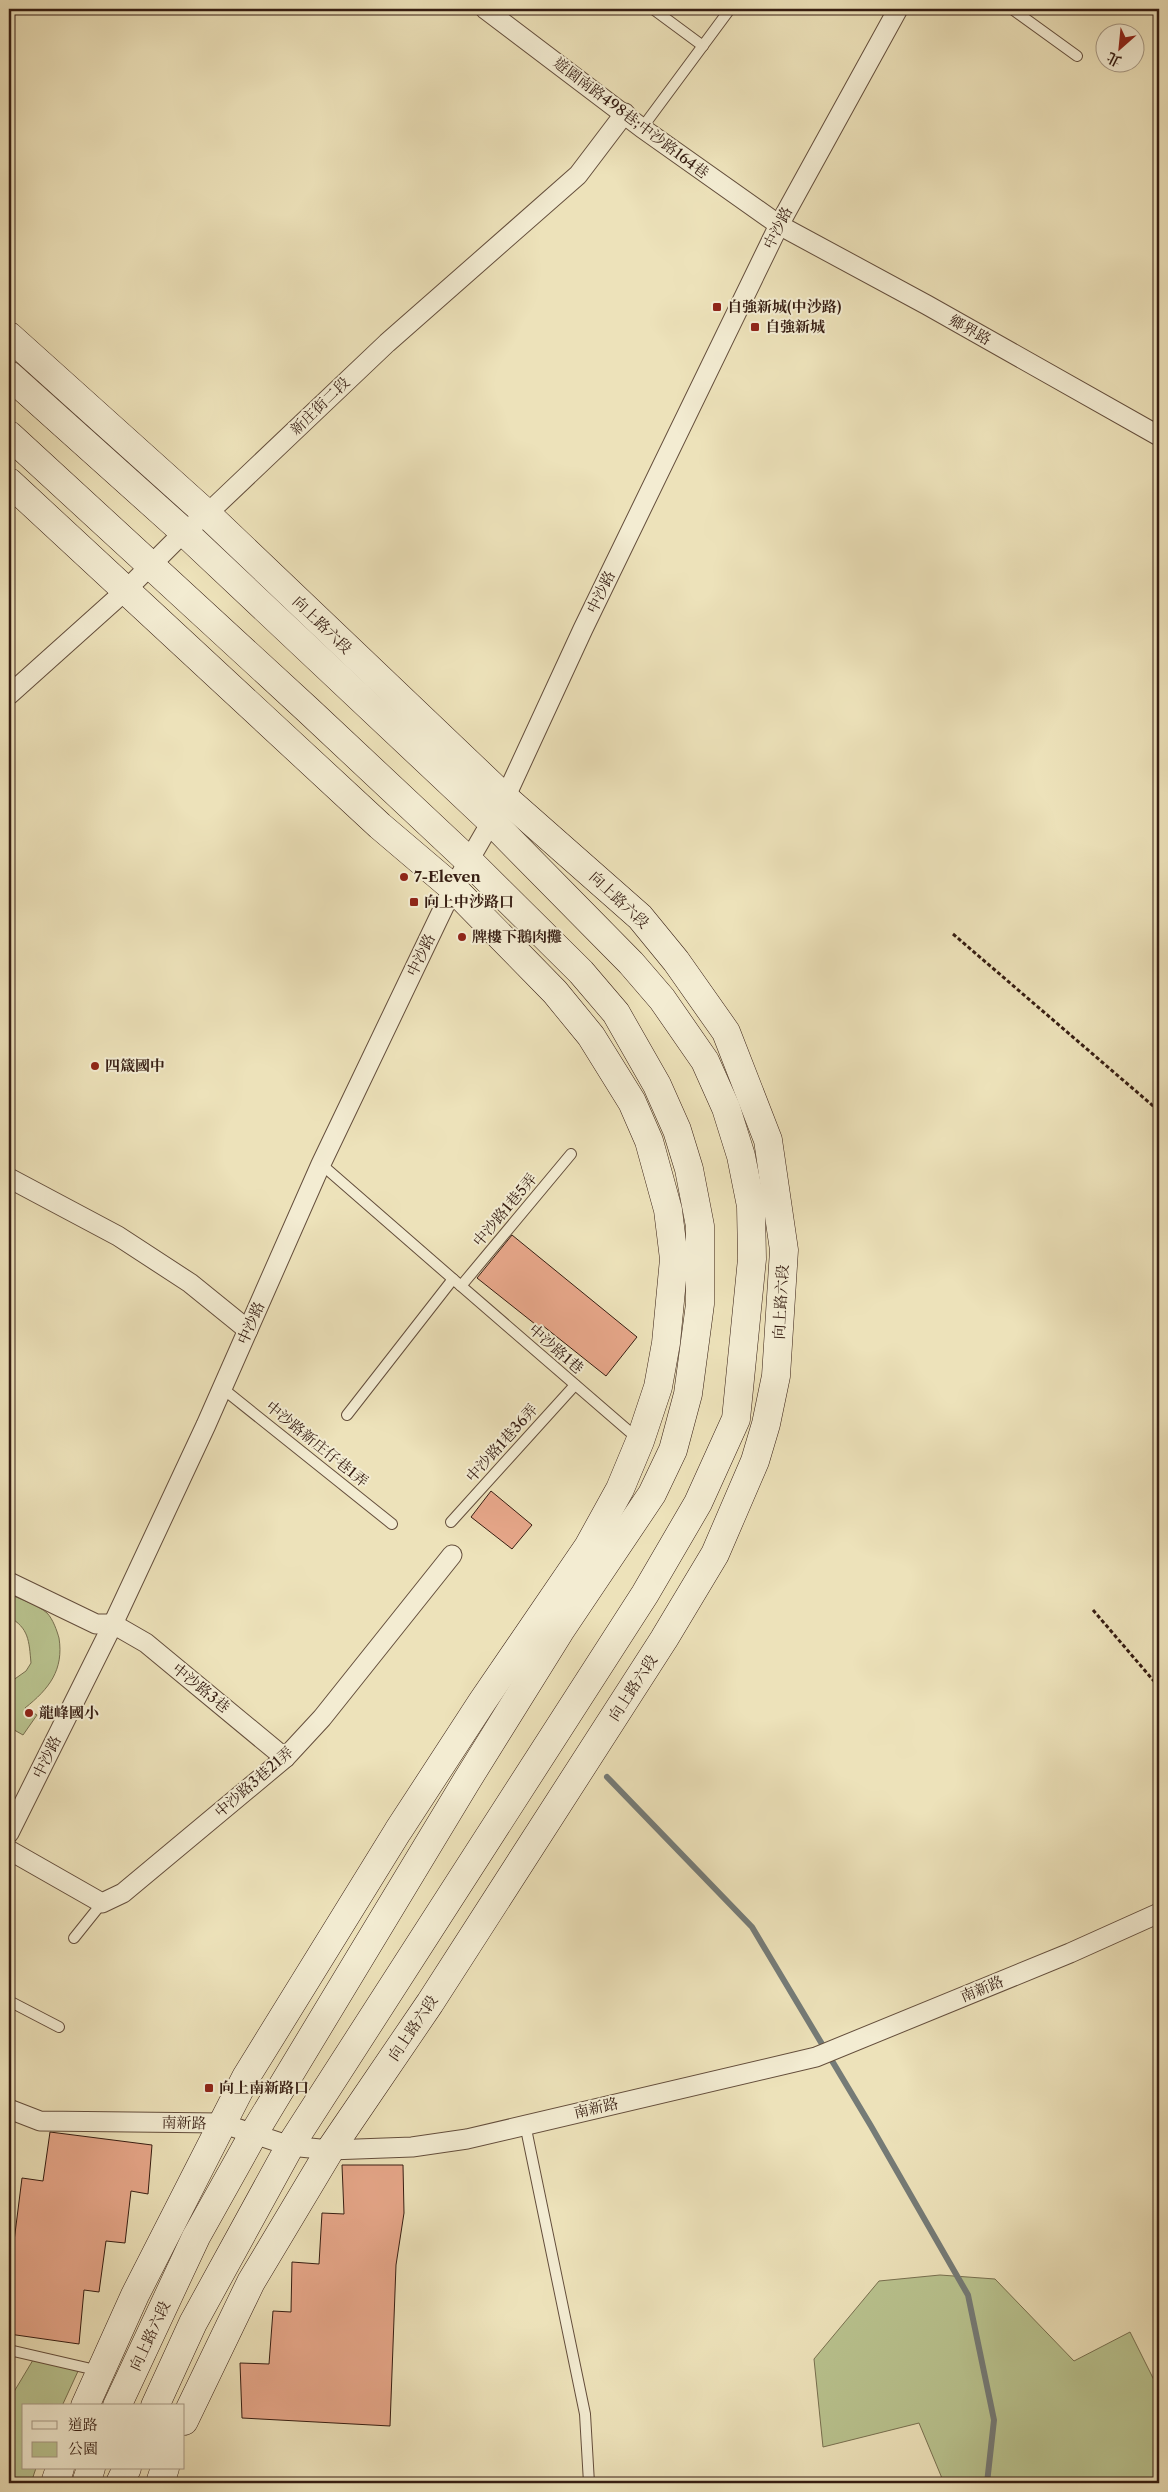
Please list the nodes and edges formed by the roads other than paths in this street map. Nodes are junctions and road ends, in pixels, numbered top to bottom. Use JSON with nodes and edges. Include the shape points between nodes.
{"nodes":[{"id":1,"x":485,"y":9,"type":"edge"},
{"id":2,"x":653,"y":9,"type":"edge"},
{"id":3,"x":730,"y":9,"type":"edge"},
{"id":4,"x":898,"y":9,"type":"edge"},
{"id":5,"x":1012,"y":9,"type":"edge"},
{"id":6,"x":703,"y":46,"type":"junction"},
{"id":7,"x":1077,"y":56,"type":"dead end"},
{"id":8,"x":625,"y":113,"type":"junction"},
{"id":9,"x":642,"y":128,"type":"junction"},
{"id":10,"x":779,"y":225,"type":"junction"},
{"id":11,"x":9,"y":336,"type":"edge"},
{"id":12,"x":9,"y":375,"type":"edge"},
{"id":13,"x":9,"y":435,"type":"edge"},
{"id":14,"x":1159,"y":436,"type":"edge"},
{"id":15,"x":9,"y":482,"type":"edge"},
{"id":16,"x":207,"y":514,"type":"junction"},
{"id":17,"x":184,"y":532,"type":"junction"},
{"id":18,"x":150,"y":566,"type":"junction"},
{"id":19,"x":125,"y":591,"type":"junction"},
{"id":20,"x":9,"y":695,"type":"edge"},
{"id":21,"x":505,"y":798,"type":"junction"},
{"id":22,"x":492,"y":822,"type":"junction"},
{"id":23,"x":469,"y":861,"type":"junction"},
{"id":24,"x":453,"y":888,"type":"junction"},
{"id":25,"x":571,"y":1154,"type":"dead end"},
{"id":26,"x":321,"y":1164,"type":"junction"},
{"id":27,"x":9,"y":1178,"type":"edge"},
{"id":28,"x":457,"y":1283,"type":"junction"},
{"id":29,"x":248,"y":1330,"type":"junction"},
{"id":30,"x":575,"y":1385,"type":"junction"},
{"id":31,"x":222,"y":1388,"type":"junction"},
{"id":32,"x":347,"y":1415,"type":"dead end"},
{"id":33,"x":640,"y":1441,"type":"junction"},
{"id":34,"x":451,"y":1522,"type":"dead end"},
{"id":35,"x":392,"y":1524,"type":"dead end"},
{"id":36,"x":452,"y":1555,"type":"dead end"},
{"id":37,"x":9,"y":1582,"type":"edge"},
{"id":38,"x":113,"y":1624,"type":"junction"},
{"id":39,"x":285,"y":1758,"type":"junction"},
{"id":40,"x":9,"y":1833,"type":"edge"},
{"id":41,"x":9,"y":1850,"type":"edge"},
{"id":42,"x":102,"y":1903,"type":"junction"},
{"id":43,"x":1159,"y":1912,"type":"edge"},
{"id":44,"x":74,"y":1938,"type":"dead end"},
{"id":45,"x":9,"y":2001,"type":"edge"},
{"id":46,"x":59,"y":2027,"type":"dead end"},
{"id":47,"x":9,"y":2109,"type":"edge"},
{"id":48,"x":221,"y":2123,"type":"junction"},
{"id":49,"x":525,"y":2124,"type":"junction"},
{"id":50,"x":254,"y":2133,"type":"junction"},
{"id":51,"x":290,"y":2146,"type":"junction"},
{"id":52,"x":330,"y":2150,"type":"junction"},
{"id":53,"x":9,"y":2350,"type":"edge"},
{"id":54,"x":100,"y":2371,"type":"junction"},
{"id":55,"x":85,"y":2404,"type":"edge"},
{"id":56,"x":119,"y":2404,"type":"edge"},
{"id":57,"x":157,"y":2404,"type":"edge"},
{"id":58,"x":185,"y":2419,"type":"edge"},
{"id":59,"x":59,"y":2470,"type":"edge"},
{"id":60,"x":90,"y":2470,"type":"edge"},
{"id":61,"x":126,"y":2470,"type":"edge"},
{"id":62,"x":164,"y":2470,"type":"edge"},
{"id":63,"x":55,"y":2483,"type":"edge"},
{"id":64,"x":86,"y":2483,"type":"edge"},
{"id":65,"x":120,"y":2483,"type":"edge"},
{"id":66,"x":160,"y":2483,"type":"edge"},
{"id":67,"x":589,"y":2483,"type":"edge"}],
"edges":[{"from":1,"to":8,"type":"street","name":"遊園南路498巷;中沙路164巷"},
{"from":2,"to":6,"type":"lane"},
{"from":3,"to":6,"type":"lane"},
{"from":4,"to":10,"type":"street","name":"中沙路"},
{"from":5,"to":7,"type":"lane"},
{"from":6,"to":9,"type":"lane"},
{"from":8,"to":9,"type":"street","name":"遊園南路498巷;中沙路164巷"},
{"from":8,"to":16,"type":"street","name":"新庄街二段","via":[[578,175],[386,342]]},
{"from":9,"to":10,"type":"street","name":"遊園南路498巷;中沙路164巷"},
{"from":10,"to":14,"type":"street","name":"鄉界路"},
{"from":10,"to":21,"type":"street","name":"中沙路","via":[[583,628]]},
{"from":11,"to":16,"type":"main road","name":"向上路六段"},
{"from":12,"to":17,"type":"main road","name":"向上路六段"},
{"from":13,"to":18,"type":"main road","name":"向上路六段"},
{"from":15,"to":19,"type":"main road","name":"向上路六段"},
{"from":16,"to":17,"type":"street","name":"新庄街二段"},
{"from":16,"to":21,"type":"main road","name":"向上路六段"},
{"from":17,"to":18,"type":"street","name":"新庄街二段"},
{"from":17,"to":22,"type":"main road","name":"向上路六段"},
{"from":18,"to":19,"type":"street","name":"新庄街二段"},
{"from":18,"to":23,"type":"main road","name":"向上路六段"},
{"from":19,"to":20,"type":"street","name":"新庄街二段"},
{"from":19,"to":24,"type":"main road","name":"向上路六段","via":[[380,826]]},
{"from":21,"to":22,"type":"street","name":"中沙路"},
{"from":21,"to":52,"type":"main road","name":"向上路六段","via":[[640,917],[726,1032],[768,1140],[777,1193],[784,1250],[776,1376],[755,1461],[715,1554],[430,2003]]},
{"from":22,"to":23,"type":"street","name":"中沙路"},
{"from":22,"to":51,"type":"main road","name":"向上路六段","via":[[631,963],[662,1000],[705,1061],[726,1108],[742,1156],[751,1206],[752,1260],[736,1419],[698,1503],[645,1594]]},
{"from":23,"to":24,"type":"street","name":"中沙路"},
{"from":23,"to":50,"type":"main road","name":"向上路六段","via":[[581,972],[616,1013],[657,1085],[677,1130],[689,1169],[702,1256],[700,1304],[688,1394],[673,1450],[652,1494],[554,1640]]},
{"from":24,"to":26,"type":"street","name":"中沙路"},
{"from":24,"to":33,"type":"main road","name":"向上路六段","via":[[555,992],[592,1036],[632,1102],[649,1141],[668,1210],[674,1259],[658,1387]]},
{"from":25,"to":28,"type":"lane","name":"中沙路1巷5弄"},
{"from":26,"to":28,"type":"lane","name":"中沙路1巷"},
{"from":26,"to":29,"type":"street","name":"中沙路"},
{"from":27,"to":29,"type":"street","via":[[118,1236],[190,1283]]},
{"from":28,"to":30,"type":"lane","name":"中沙路1巷"},
{"from":28,"to":32,"type":"lane"},
{"from":29,"to":31,"type":"street","name":"中沙路"},
{"from":30,"to":33,"type":"lane","name":"中沙路1巷"},
{"from":30,"to":34,"type":"lane","name":"中沙路1巷36弄"},
{"from":31,"to":35,"type":"lane","name":"中沙路新庄仔巷1弄"},
{"from":31,"to":38,"type":"street","name":"中沙路"},
{"from":33,"to":48,"type":"main road","name":"向上路六段","via":[[620,1489],[588,1547],[398,1831]]},
{"from":36,"to":39,"type":"street","name":"中沙路3巷21弄","via":[[322,1718]]},
{"from":37,"to":38,"type":"street","via":[[96,1624]]},
{"from":38,"to":39,"type":"street","name":"中沙路3巷","via":[[146,1643]]},
{"from":38,"to":40,"type":"street","name":"中沙路"},
{"from":39,"to":42,"type":"street","name":"中沙路3巷21弄","via":[[123,1893]]},
{"from":41,"to":42,"type":"street"},
{"from":42,"to":44,"type":"lane"},
{"from":43,"to":49,"type":"street","name":"南新路","via":[[1070,1953],[816,2057]]},
{"from":45,"to":46,"type":"lane"},
{"from":47,"to":48,"type":"street","name":"南新路","via":[[40,2122]]},
{"from":48,"to":50,"type":"street","name":"南新路"},
{"from":48,"to":54,"type":"main road","name":"向上路六段"},
{"from":49,"to":52,"type":"street","name":"南新路","via":[[467,2139],[412,2147]]},
{"from":49,"to":67,"type":"lane","via":[[585,2414]]},
{"from":50,"to":51,"type":"street","name":"南新路"},
{"from":50,"to":56,"type":"main road","name":"向上路六段","via":[[196,2237]]},
{"from":51,"to":52,"type":"street","name":"南新路"},
{"from":51,"to":57,"type":"main road","name":"向上路六段","via":[[193,2323]]},
{"from":52,"to":58,"type":"main road","name":"向上路六段","via":[[251,2282]]},
{"from":53,"to":54,"type":"lane"},
{"from":54,"to":55,"type":"main road","name":"向上路六段"},
{"from":59,"to":63,"type":"main road"},
{"from":60,"to":64,"type":"main road"},
{"from":61,"to":65,"type":"main road"},
{"from":62,"to":66,"type":"main road"}]}
